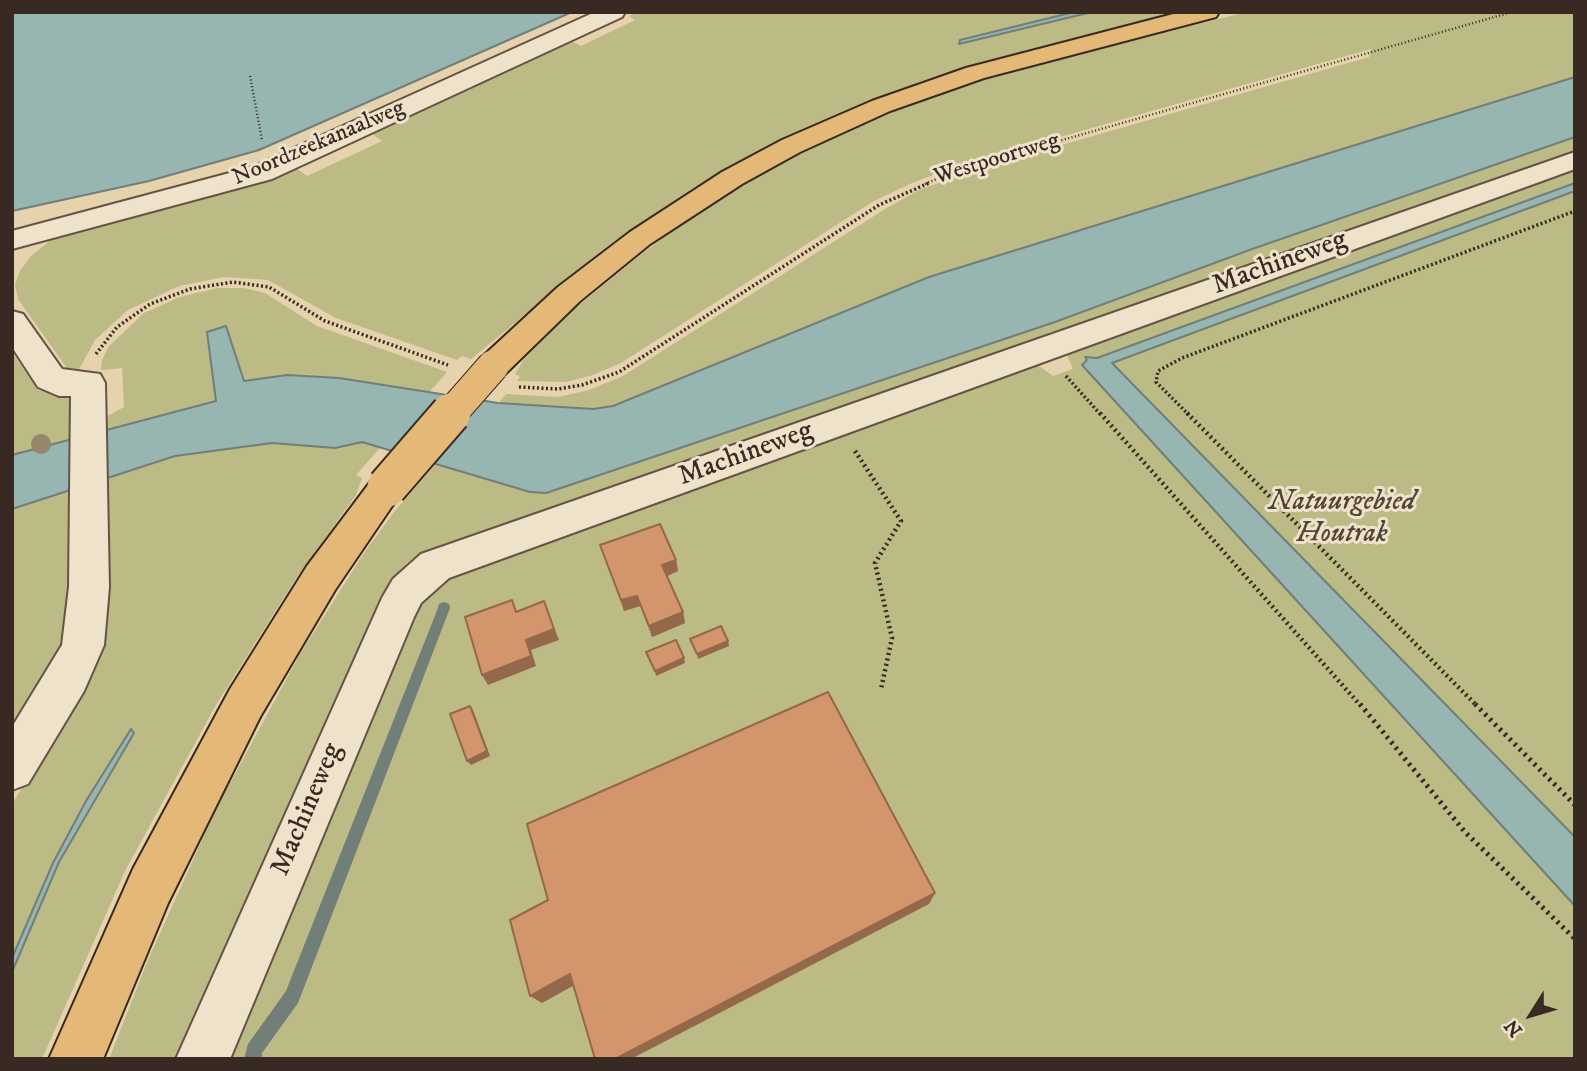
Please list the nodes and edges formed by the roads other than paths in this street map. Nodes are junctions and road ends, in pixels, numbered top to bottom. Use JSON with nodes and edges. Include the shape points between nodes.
{"nodes":[{"id":1,"x":614,"y":12,"type":"edge"},
{"id":2,"x":1207,"y":13,"type":"edge"},
{"id":3,"x":1575,"y":160,"type":"edge"},
{"id":4,"x":12,"y":240,"type":"edge"},
{"id":5,"x":12,"y":322,"type":"edge"},
{"id":6,"x":12,"y":768,"type":"edge"},
{"id":7,"x":76,"y":1059,"type":"edge"},
{"id":8,"x":203,"y":1059,"type":"edge"}],
"edges":[{"from":1,"to":4,"type":"street","name":"Noordzeekanaalweg","via":[[262,173]]},
{"from":2,"to":7,"type":"main road","bridge":true,"via":[[954,79],[801,141],[732,178],[640,238],[569,294],[487,373],[387,487],[304,604],[238,715],[150,886]]},
{"from":3,"to":8,"type":"street","name":"Machineweg","via":[[456,556],[421,576],[396,611]]},
{"from":5,"to":6,"type":"street","via":[[50,378],[71,386],[88,383],[89,587],[83,645],[69,677]]}]}
